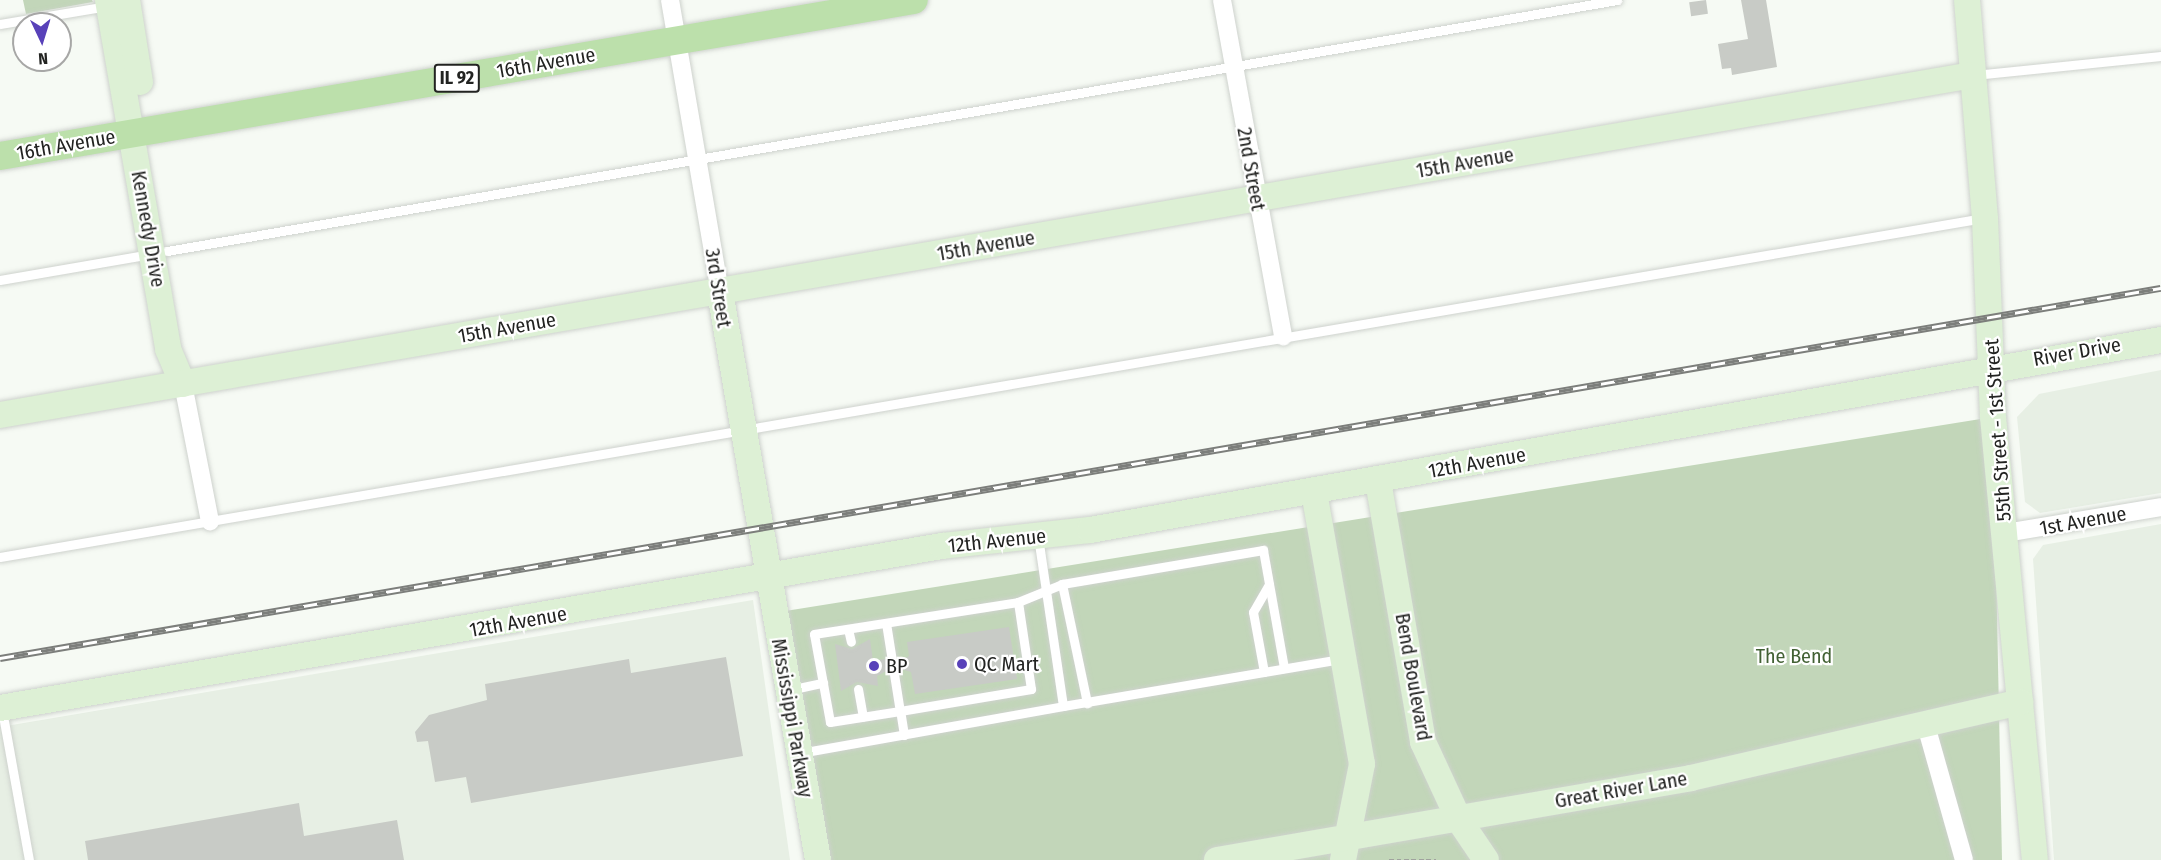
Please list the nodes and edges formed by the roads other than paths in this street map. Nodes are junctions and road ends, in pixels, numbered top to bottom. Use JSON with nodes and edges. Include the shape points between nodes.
{"nodes":[{"id":1,"x":669,"y":0,"type":"edge"},
{"id":2,"x":914,"y":0,"type":"edge"},
{"id":3,"x":1222,"y":0,"type":"edge"},
{"id":4,"x":1617,"y":0,"type":"edge"},
{"id":5,"x":1967,"y":0,"type":"edge"},
{"id":6,"x":122,"y":2,"type":"edge"},
{"id":7,"x":0,"y":24,"type":"edge"},
{"id":8,"x":676,"y":41,"type":"junction"},
{"id":9,"x":2161,"y":56,"type":"edge"},
{"id":10,"x":1233,"y":68,"type":"junction"},
{"id":11,"x":1972,"y":75,"type":"junction"},
{"id":12,"x":140,"y":133,"type":"junction"},
{"id":13,"x":0,"y":156,"type":"edge"},
{"id":14,"x":696,"y":160,"type":"junction"},
{"id":15,"x":1256,"y":199,"type":"junction"},
{"id":16,"x":1985,"y":218,"type":"junction"},
{"id":17,"x":160,"y":253,"type":"junction"},
{"id":18,"x":0,"y":280,"type":"edge"},
{"id":19,"x":720,"y":292,"type":"junction"},
{"id":20,"x":1283,"y":337,"type":"junction"},
{"id":21,"x":2161,"y":340,"type":"edge"},
{"id":22,"x":1994,"y":369,"type":"junction"},
{"id":23,"x":183,"y":384,"type":"junction"},
{"id":24,"x":0,"y":415,"type":"edge"},
{"id":25,"x":741,"y":432,"type":"junction"},
{"id":26,"x":1378,"y":481,"type":"junction"},
{"id":27,"x":1314,"y":492,"type":"junction"},
{"id":28,"x":2161,"y":507,"type":"edge"},
{"id":29,"x":210,"y":521,"type":"junction"},
{"id":30,"x":2006,"y":533,"type":"junction"},
{"id":31,"x":1038,"y":537,"type":"junction"},
{"id":32,"x":0,"y":557,"type":"edge"},
{"id":33,"x":766,"y":576,"type":"junction"},
{"id":34,"x":1062,"y":584,"type":"junction"},
{"id":35,"x":1269,"y":584,"type":"junction"},
{"id":36,"x":1045,"y":593,"type":"junction"},
{"id":37,"x":1018,"y":602,"type":"junction"},
{"id":38,"x":886,"y":623,"type":"junction"},
{"id":39,"x":848,"y":629,"type":"junction"},
{"id":40,"x":850,"y":642,"type":"dead end"},
{"id":41,"x":1344,"y":658,"type":"junction"},
{"id":42,"x":892,"y":659,"type":"dead end"},
{"id":43,"x":1284,"y":668,"type":"junction"},
{"id":44,"x":1264,"y":672,"type":"junction"},
{"id":45,"x":894,"y":674,"type":"dead end"},
{"id":46,"x":823,"y":683,"type":"junction"},
{"id":47,"x":858,"y":689,"type":"dead end"},
{"id":48,"x":787,"y":690,"type":"junction"},
{"id":49,"x":2020,"y":702,"type":"junction"},
{"id":50,"x":1087,"y":703,"type":"junction"},
{"id":51,"x":1063,"y":706,"type":"junction"},
{"id":52,"x":1,"y":708,"type":"edge"},
{"id":53,"x":900,"y":711,"type":"junction"},
{"id":54,"x":863,"y":717,"type":"junction"},
{"id":55,"x":1925,"y":722,"type":"junction"},
{"id":56,"x":904,"y":735,"type":"junction"},
{"id":57,"x":799,"y":753,"type":"junction"},
{"id":58,"x":1459,"y":820,"type":"junction"},
{"id":59,"x":1345,"y":849,"type":"edge"},
{"id":60,"x":29,"y":860,"type":"edge"},
{"id":61,"x":818,"y":860,"type":"edge"},
{"id":62,"x":1217,"y":860,"type":"edge"},
{"id":63,"x":1486,"y":860,"type":"edge"},
{"id":64,"x":1964,"y":860,"type":"edge"},
{"id":65,"x":2035,"y":860,"type":"edge"}],
"edges":[{"from":1,"to":8,"type":"street","name":"3rd Street"},
{"from":2,"to":8,"type":"main road","name":"16th Avenue","number":"IL 92"},
{"from":3,"to":10,"type":"street","name":"2nd Street"},
{"from":4,"to":10,"type":"lane"},
{"from":5,"to":11,"type":"street","name":"55th Street - 1st Street"},
{"from":6,"to":7,"type":"lane"},
{"from":6,"to":12,"type":"street","name":"Kennedy Drive"},
{"from":8,"to":12,"type":"main road","name":"16th Avenue","number":"IL 92"},
{"from":8,"to":14,"type":"street","name":"3rd Street"},
{"from":9,"to":11,"type":"lane"},
{"from":10,"to":14,"type":"lane"},
{"from":10,"to":15,"type":"street","name":"2nd Street"},
{"from":11,"to":15,"type":"street","name":"15th Avenue"},
{"from":11,"to":16,"type":"street","name":"55th Street - 1st Street"},
{"from":12,"to":13,"type":"main road","name":"16th Avenue","number":"IL 92"},
{"from":12,"to":17,"type":"street","name":"Kennedy Drive"},
{"from":14,"to":17,"type":"lane"},
{"from":14,"to":19,"type":"street","name":"3rd Street"},
{"from":15,"to":19,"type":"street","name":"15th Avenue"},
{"from":15,"to":20,"type":"street","name":"2nd Street"},
{"from":16,"to":20,"type":"lane"},
{"from":16,"to":22,"type":"street","name":"55th Street - 1st Street"},
{"from":17,"to":18,"type":"lane"},
{"from":17,"to":23,"type":"street","name":"Kennedy Drive","via":[[184,347]]},
{"from":19,"to":23,"type":"street","name":"15th Avenue"},
{"from":19,"to":25,"type":"street","name":"3rd Street"},
{"from":20,"to":25,"type":"lane"},
{"from":21,"to":22,"type":"street","name":"River Drive"},
{"from":22,"to":26,"type":"street","name":"12th Avenue"},
{"from":22,"to":30,"type":"street","name":"55th Street - 1st Street"},
{"from":23,"to":24,"type":"street","name":"15th Avenue"},
{"from":23,"to":29,"type":"street","name":"Kennedy Drive"},
{"from":25,"to":29,"type":"lane"},
{"from":25,"to":33,"type":"street","name":"3rd Street"},
{"from":26,"to":27,"type":"street","name":"12th Avenue"},
{"from":26,"to":58,"type":"street","name":"Bend Boulevard","via":[[1423,742]]},
{"from":27,"to":31,"type":"street","name":"12th Avenue"},
{"from":27,"to":41,"type":"street"},
{"from":28,"to":30,"type":"street","name":"1st Avenue"},
{"from":29,"to":32,"type":"lane"},
{"from":30,"to":49,"type":"street","name":"55th Street - 1st Street"},
{"from":31,"to":33,"type":"street","name":"12th Avenue","via":[[942,546]]},
{"from":31,"to":36,"type":"lane"},
{"from":33,"to":48,"type":"street","name":"Mississippi Parkway"},
{"from":33,"to":52,"type":"street","name":"12th Avenue"},
{"from":34,"to":35,"type":"lane","via":[[1263,550]]},
{"from":34,"to":36,"type":"lane"},
{"from":34,"to":50,"type":"lane"},
{"from":35,"to":43,"type":"lane"},
{"from":35,"to":44,"type":"lane","via":[[1253,612]]},
{"from":36,"to":37,"type":"lane"},
{"from":36,"to":51,"type":"lane"},
{"from":37,"to":38,"type":"lane"},
{"from":37,"to":53,"type":"lane","via":[[1031,689]]},
{"from":38,"to":39,"type":"lane"},
{"from":38,"to":42,"type":"lane"},
{"from":39,"to":40,"type":"lane"},
{"from":39,"to":46,"type":"lane","via":[[814,634]]},
{"from":41,"to":43,"type":"lane"},
{"from":41,"to":59,"type":"street","via":[[1362,764]]},
{"from":43,"to":44,"type":"lane"},
{"from":44,"to":50,"type":"lane"},
{"from":45,"to":53,"type":"lane"},
{"from":46,"to":48,"type":"lane"},
{"from":46,"to":54,"type":"lane","via":[[830,722]]},
{"from":47,"to":54,"type":"lane"},
{"from":48,"to":57,"type":"street","name":"Mississippi Parkway"},
{"from":49,"to":55,"type":"street","name":"Great River Lane"},
{"from":49,"to":65,"type":"street","name":"55th Street - 1st Street"},
{"from":50,"to":51,"type":"lane"},
{"from":51,"to":56,"type":"lane"},
{"from":52,"to":60,"type":"lane"},
{"from":53,"to":54,"type":"lane"},
{"from":53,"to":56,"type":"lane"},
{"from":55,"to":58,"type":"street","name":"Great River Lane","via":[[1690,778]]},
{"from":55,"to":64,"type":"street"},
{"from":56,"to":57,"type":"lane"},
{"from":57,"to":61,"type":"street","name":"Mississippi Parkway"},
{"from":58,"to":59,"type":"street","name":"Great River Lane"},
{"from":58,"to":63,"type":"street","name":"Bend Boulevard"},
{"from":59,"to":62,"type":"street","name":"Great River Lane"}]}
